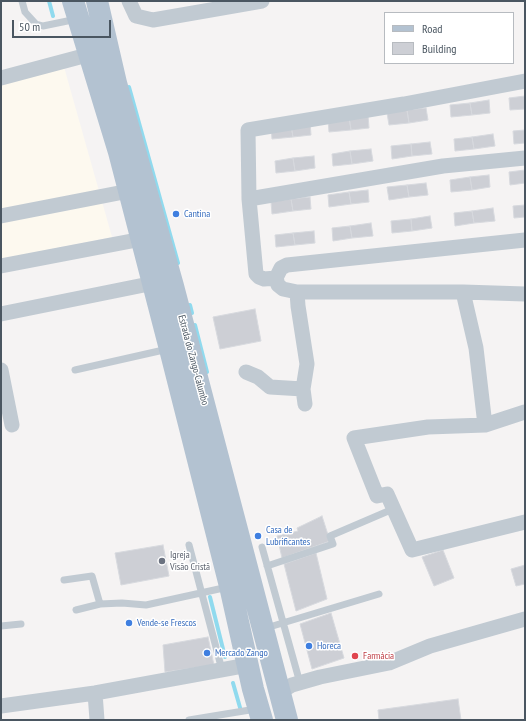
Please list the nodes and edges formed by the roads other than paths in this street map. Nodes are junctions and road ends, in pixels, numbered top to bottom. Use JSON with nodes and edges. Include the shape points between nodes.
{"nodes":[{"id":1,"x":22,"y":1,"type":"edge"},
{"id":2,"x":97,"y":1,"type":"edge"},
{"id":3,"x":129,"y":1,"type":"edge"},
{"id":4,"x":262,"y":1,"type":"edge"},
{"id":5,"x":76,"y":10,"type":"edge"},
{"id":6,"x":91,"y":54,"type":"junction"},
{"id":7,"x":1,"y":78,"type":"edge"},
{"id":8,"x":525,"y":81,"type":"edge"},
{"id":9,"x":525,"y":158,"type":"edge"},
{"id":10,"x":129,"y":191,"type":"junction"},
{"id":11,"x":249,"y":199,"type":"junction"},
{"id":12,"x":1,"y":216,"type":"edge"},
{"id":13,"x":142,"y":239,"type":"junction"},
{"id":14,"x":525,"y":240,"type":"edge"},
{"id":15,"x":1,"y":266,"type":"edge"},
{"id":16,"x":276,"y":278,"type":"junction"},
{"id":17,"x":154,"y":282,"type":"junction"},
{"id":18,"x":297,"y":292,"type":"junction"},
{"id":19,"x":463,"y":292,"type":"junction"},
{"id":20,"x":525,"y":294,"type":"edge"},
{"id":21,"x":1,"y":314,"type":"edge"},
{"id":22,"x":170,"y":348,"type":"junction"},
{"id":23,"x":1,"y":370,"type":"edge"},
{"id":24,"x":75,"y":370,"type":"dead end"},
{"id":25,"x":246,"y":372,"type":"dead end"},
{"id":26,"x":303,"y":389,"type":"junction"},
{"id":27,"x":305,"y":404,"type":"dead end"},
{"id":28,"x":525,"y":412,"type":"edge"},
{"id":29,"x":12,"y":425,"type":"dead end"},
{"id":30,"x":485,"y":425,"type":"junction"},
{"id":31,"x":393,"y":509,"type":"junction"},
{"id":32,"x":525,"y":522,"type":"edge"},
{"id":33,"x":189,"y":545,"type":"dead end"},
{"id":34,"x":262,"y":547,"type":"dead end"},
{"id":35,"x":267,"y":566,"type":"junction"},
{"id":36,"x":64,"y":580,"type":"dead end"},
{"id":37,"x":230,"y":586,"type":"junction"},
{"id":38,"x":202,"y":593,"type":"junction"},
{"id":39,"x":379,"y":594,"type":"dead end"},
{"id":40,"x":100,"y":604,"type":"junction"},
{"id":41,"x":76,"y":610,"type":"dead end"},
{"id":42,"x":525,"y":619,"type":"edge"},
{"id":43,"x":21,"y":624,"type":"dead end"},
{"id":44,"x":1,"y":626,"type":"edge"},
{"id":45,"x":273,"y":626,"type":"junction"},
{"id":46,"x":248,"y":666,"type":"junction"},
{"id":47,"x":223,"y":671,"type":"junction"},
{"id":48,"x":300,"y":683,"type":"junction"},
{"id":49,"x":280,"y":692,"type":"junction"},
{"id":50,"x":95,"y":693,"type":"junction"},
{"id":51,"x":1,"y":706,"type":"edge"},
{"id":52,"x":260,"y":715,"type":"edge"},
{"id":53,"x":97,"y":720,"type":"edge"},
{"id":54,"x":189,"y":720,"type":"edge"},
{"id":55,"x":287,"y":720,"type":"edge"}],
"edges":[{"from":1,"to":5,"type":"lane","via":[[25,12],[36,24],[43,26]]},
{"from":2,"to":45,"type":"main road","name":"Estrada do Zango-Calumbo","via":[[116,83],[175,293]]},
{"from":3,"to":4,"type":"street","via":[[136,16],[153,20]]},
{"from":5,"to":6,"type":"main road","name":"Estrada do Zango-Calumbo"},
{"from":6,"to":7,"type":"street"},
{"from":6,"to":10,"type":"main road","name":"Estrada do Zango-Calumbo"},
{"from":8,"to":11,"type":"street","via":[[248,130]]},
{"from":9,"to":11,"type":"street","via":[[443,166]]},
{"from":10,"to":12,"type":"street"},
{"from":10,"to":13,"type":"main road","name":"Estrada do Zango-Calumbo"},
{"from":11,"to":16,"type":"street","via":[[256,274],[264,279]]},
{"from":13,"to":15,"type":"street"},
{"from":13,"to":17,"type":"main road","name":"Estrada do Zango-Calumbo"},
{"from":14,"to":16,"type":"street","via":[[287,265],[281,268]]},
{"from":16,"to":18,"type":"street","via":[[278,285],[283,289]]},
{"from":17,"to":21,"type":"street"},
{"from":17,"to":22,"type":"main road","name":"Estrada do Zango-Calumbo"},
{"from":18,"to":19,"type":"street"},
{"from":18,"to":26,"type":"street","via":[[307,364]]},
{"from":19,"to":20,"type":"street"},
{"from":19,"to":30,"type":"street","via":[[476,348]]},
{"from":22,"to":24,"type":"lane"},
{"from":22,"to":37,"type":"main road","name":"Estrada do Zango-Calumbo"},
{"from":23,"to":29,"type":"street"},
{"from":25,"to":26,"type":"street","via":[[258,377],[270,387]]},
{"from":26,"to":27,"type":"street"},
{"from":28,"to":30,"type":"street"},
{"from":30,"to":31,"type":"street","via":[[428,427],[354,438],[377,496],[387,494]]},
{"from":31,"to":32,"type":"street","via":[[412,550]]},
{"from":31,"to":35,"type":"lane","via":[[330,536],[333,544]]},
{"from":33,"to":38,"type":"lane"},
{"from":34,"to":35,"type":"lane"},
{"from":35,"to":45,"type":"lane"},
{"from":36,"to":40,"type":"lane","via":[[92,576]]},
{"from":37,"to":38,"type":"lane"},
{"from":37,"to":46,"type":"main road","name":"Estrada do Zango-Calumbo"},
{"from":38,"to":40,"type":"lane","via":[[146,605]]},
{"from":38,"to":47,"type":"lane"},
{"from":39,"to":45,"type":"lane"},
{"from":40,"to":41,"type":"lane"},
{"from":42,"to":48,"type":"street","via":[[430,646],[388,663]]},
{"from":43,"to":44,"type":"lane"},
{"from":45,"to":48,"type":"lane"},
{"from":45,"to":49,"type":"main road","name":"Estrada do Zango-Calumbo"},
{"from":46,"to":47,"type":"street"},
{"from":46,"to":52,"type":"main road","name":"Estrada do Zango-Calumbo"},
{"from":47,"to":50,"type":"street"},
{"from":48,"to":49,"type":"street"},
{"from":49,"to":55,"type":"main road","name":"Estrada do Zango-Calumbo"},
{"from":50,"to":51,"type":"street"},
{"from":50,"to":53,"type":"street"},
{"from":52,"to":54,"type":"lane"}]}
